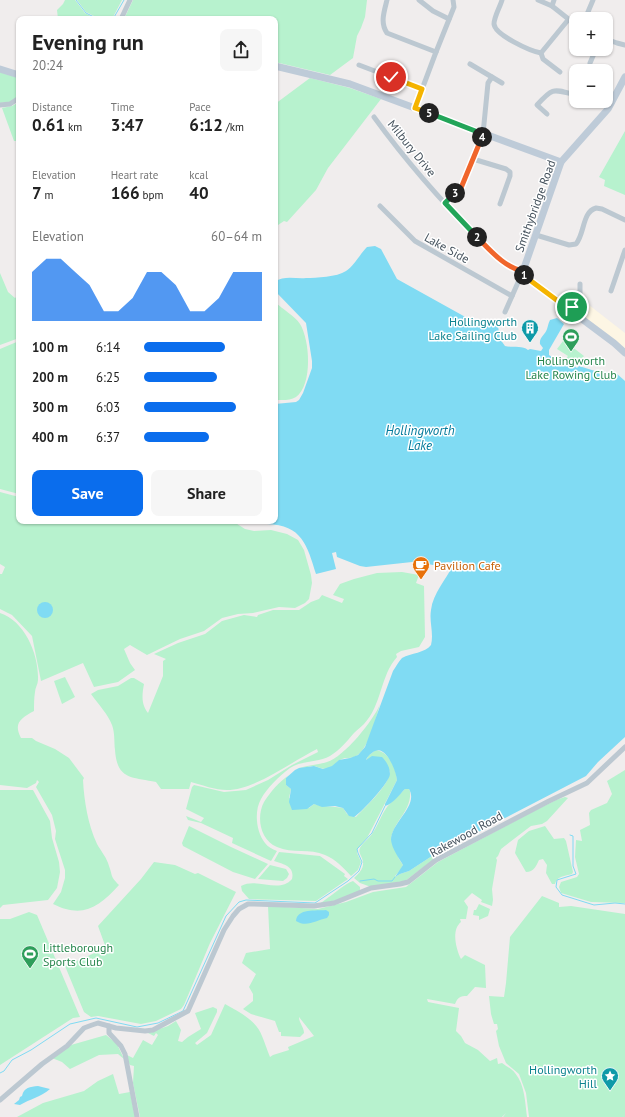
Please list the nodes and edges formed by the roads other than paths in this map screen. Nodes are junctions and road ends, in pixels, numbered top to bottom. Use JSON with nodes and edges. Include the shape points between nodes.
{"nodes":[{"id":1,"x":130,"y":0,"type":"edge"},
{"id":2,"x":387,"y":0,"type":"edge"},
{"id":3,"x":419,"y":0,"type":"edge"},
{"id":4,"x":454,"y":0,"type":"edge"},
{"id":5,"x":502,"y":0,"type":"edge"},
{"id":6,"x":538,"y":0,"type":"edge"},
{"id":7,"x":554,"y":0,"type":"edge"},
{"id":8,"x":594,"y":0,"type":"edge"},
{"id":9,"x":552,"y":6,"type":"junction"},
{"id":10,"x":588,"y":12,"type":"edge"},
{"id":11,"x":122,"y":16,"type":"edge"},
{"id":12,"x":449,"y":19,"type":"junction"},
{"id":13,"x":568,"y":20,"type":"joint"},
{"id":14,"x":613,"y":42,"type":"edge"},
{"id":15,"x":625,"y":45,"type":"edge"},
{"id":16,"x":436,"y":52,"type":"junction"},
{"id":17,"x":541,"y":53,"type":"junction"},
{"id":18,"x":593,"y":56,"type":"edge"},
{"id":19,"x":590,"y":63,"type":"dead end"},
{"id":20,"x":470,"y":64,"type":"dead end"},
{"id":21,"x":359,"y":65,"type":"dead end"},
{"id":22,"x":278,"y":67,"type":"edge"},
{"id":23,"x":0,"y":69,"type":"edge"},
{"id":24,"x":560,"y":72,"type":"dead end"},
{"id":25,"x":16,"y":74,"type":"edge"},
{"id":26,"x":492,"y":76,"type":"junction"},
{"id":27,"x":625,"y":77,"type":"edge"},
{"id":28,"x":502,"y":83,"type":"dead end"},
{"id":29,"x":422,"y":89,"type":"junction"},
{"id":30,"x":569,"y":92,"type":"edge"},
{"id":31,"x":16,"y":100,"type":"edge"},
{"id":32,"x":613,"y":101,"type":"edge"},
{"id":33,"x":0,"y":104,"type":"edge"},
{"id":34,"x":415,"y":108,"type":"junction"},
{"id":35,"x":608,"y":108,"type":"edge"},
{"id":36,"x":547,"y":114,"type":"dead end"},
{"id":37,"x":374,"y":117,"type":"dead end"},
{"id":38,"x":483,"y":134,"type":"junction"},
{"id":39,"x":473,"y":159,"type":"junction"},
{"id":40,"x":561,"y":162,"type":"junction"},
{"id":41,"x":445,"y":203,"type":"junction"},
{"id":42,"x":500,"y":204,"type":"dead end"},
{"id":43,"x":380,"y":206,"type":"dead end"},
{"id":44,"x":625,"y":220,"type":"edge"},
{"id":45,"x":536,"y":235,"type":"junction"},
{"id":46,"x":625,"y":250,"type":"edge"},
{"id":47,"x":523,"y":271,"type":"junction"},
{"id":48,"x":580,"y":284,"type":"dead end"},
{"id":49,"x":611,"y":291,"type":"dead end"},
{"id":50,"x":512,"y":296,"type":"junction"},
{"id":51,"x":570,"y":310,"type":"junction"},
{"id":52,"x":505,"y":312,"type":"dead end"},
{"id":53,"x":625,"y":353,"type":"edge"},
{"id":54,"x":625,"y":747,"type":"edge"},
{"id":55,"x":109,"y":1026,"type":"junction"},
{"id":56,"x":0,"y":1100,"type":"edge"},
{"id":57,"x":137,"y":1117,"type":"edge"}],
"edges":[{"from":1,"to":11,"type":"street"},
{"from":2,"to":16,"type":"street","via":[[383,22],[388,33]]},
{"from":3,"to":12,"type":"street"},
{"from":4,"to":12,"type":"street"},
{"from":5,"to":17,"type":"street","via":[[494,23],[496,29],[500,34],[534,52]]},
{"from":6,"to":9,"type":"street"},
{"from":7,"to":9,"type":"street"},
{"from":8,"to":10,"type":"street"},
{"from":9,"to":13,"type":"street"},
{"from":12,"to":16,"type":"street"},
{"from":13,"to":17,"type":"street"},
{"from":14,"to":15,"type":"street"},
{"from":16,"to":29,"type":"street"},
{"from":17,"to":24,"type":"street","via":[[544,59]]},
{"from":18,"to":19,"type":"street"},
{"from":20,"to":26,"type":"street"},
{"from":21,"to":29,"type":"street"},
{"from":22,"to":34,"type":"main road","via":[[350,84]]},
{"from":23,"to":25,"type":"main road"},
{"from":26,"to":28,"type":"street"},
{"from":26,"to":38,"type":"street","via":[[488,83]]},
{"from":27,"to":32,"type":"main road","name":"Smithybridge Road"},
{"from":29,"to":34,"type":"street"},
{"from":30,"to":36,"type":"street","via":[[553,90],[548,93],[537,105]]},
{"from":31,"to":33,"type":"street","via":[[10,104]]},
{"from":34,"to":38,"type":"main road"},
{"from":35,"to":40,"type":"main road","name":"Smithybridge Road"},
{"from":37,"to":41,"type":"street","name":"Milbury Drive","via":[[396,147]]},
{"from":38,"to":39,"type":"street"},
{"from":38,"to":40,"type":"main road"},
{"from":39,"to":41,"type":"street","via":[[461,188]]},
{"from":39,"to":42,"type":"street","via":[[510,172]]},
{"from":40,"to":45,"type":"main road","name":"Smithybridge Road"},
{"from":41,"to":47,"type":"street","name":"Milbury Drive","via":[[495,254],[514,270]]},
{"from":43,"to":50,"type":"street","name":"Lake Side","via":[[415,241]]},
{"from":44,"to":45,"type":"street","via":[[596,208],[588,213],[576,244],[569,245]]},
{"from":45,"to":47,"type":"main road","name":"Smithybridge Road"},
{"from":46,"to":49,"type":"street"},
{"from":47,"to":50,"type":"street","name":"Smithybridge Road"},
{"from":47,"to":51,"type":"main road","via":[[545,294]]},
{"from":48,"to":51,"type":"street","via":[[580,295]]},
{"from":50,"to":52,"type":"street","name":"Smithybridge Road"},
{"from":51,"to":53,"type":"main road"},
{"from":54,"to":55,"type":"street","name":"Rakewood Road","via":[[587,783],[436,860],[408,882],[371,888],[321,906],[248,904],[239,909],[224,930],[188,1011],[153,1030]]},
{"from":55,"to":56,"type":"street","name":"Rakewood Road","via":[[98,1023],[84,1028],[67,1046]]},
{"from":55,"to":57,"type":"street","via":[[109,1033],[125,1054]]}]}
